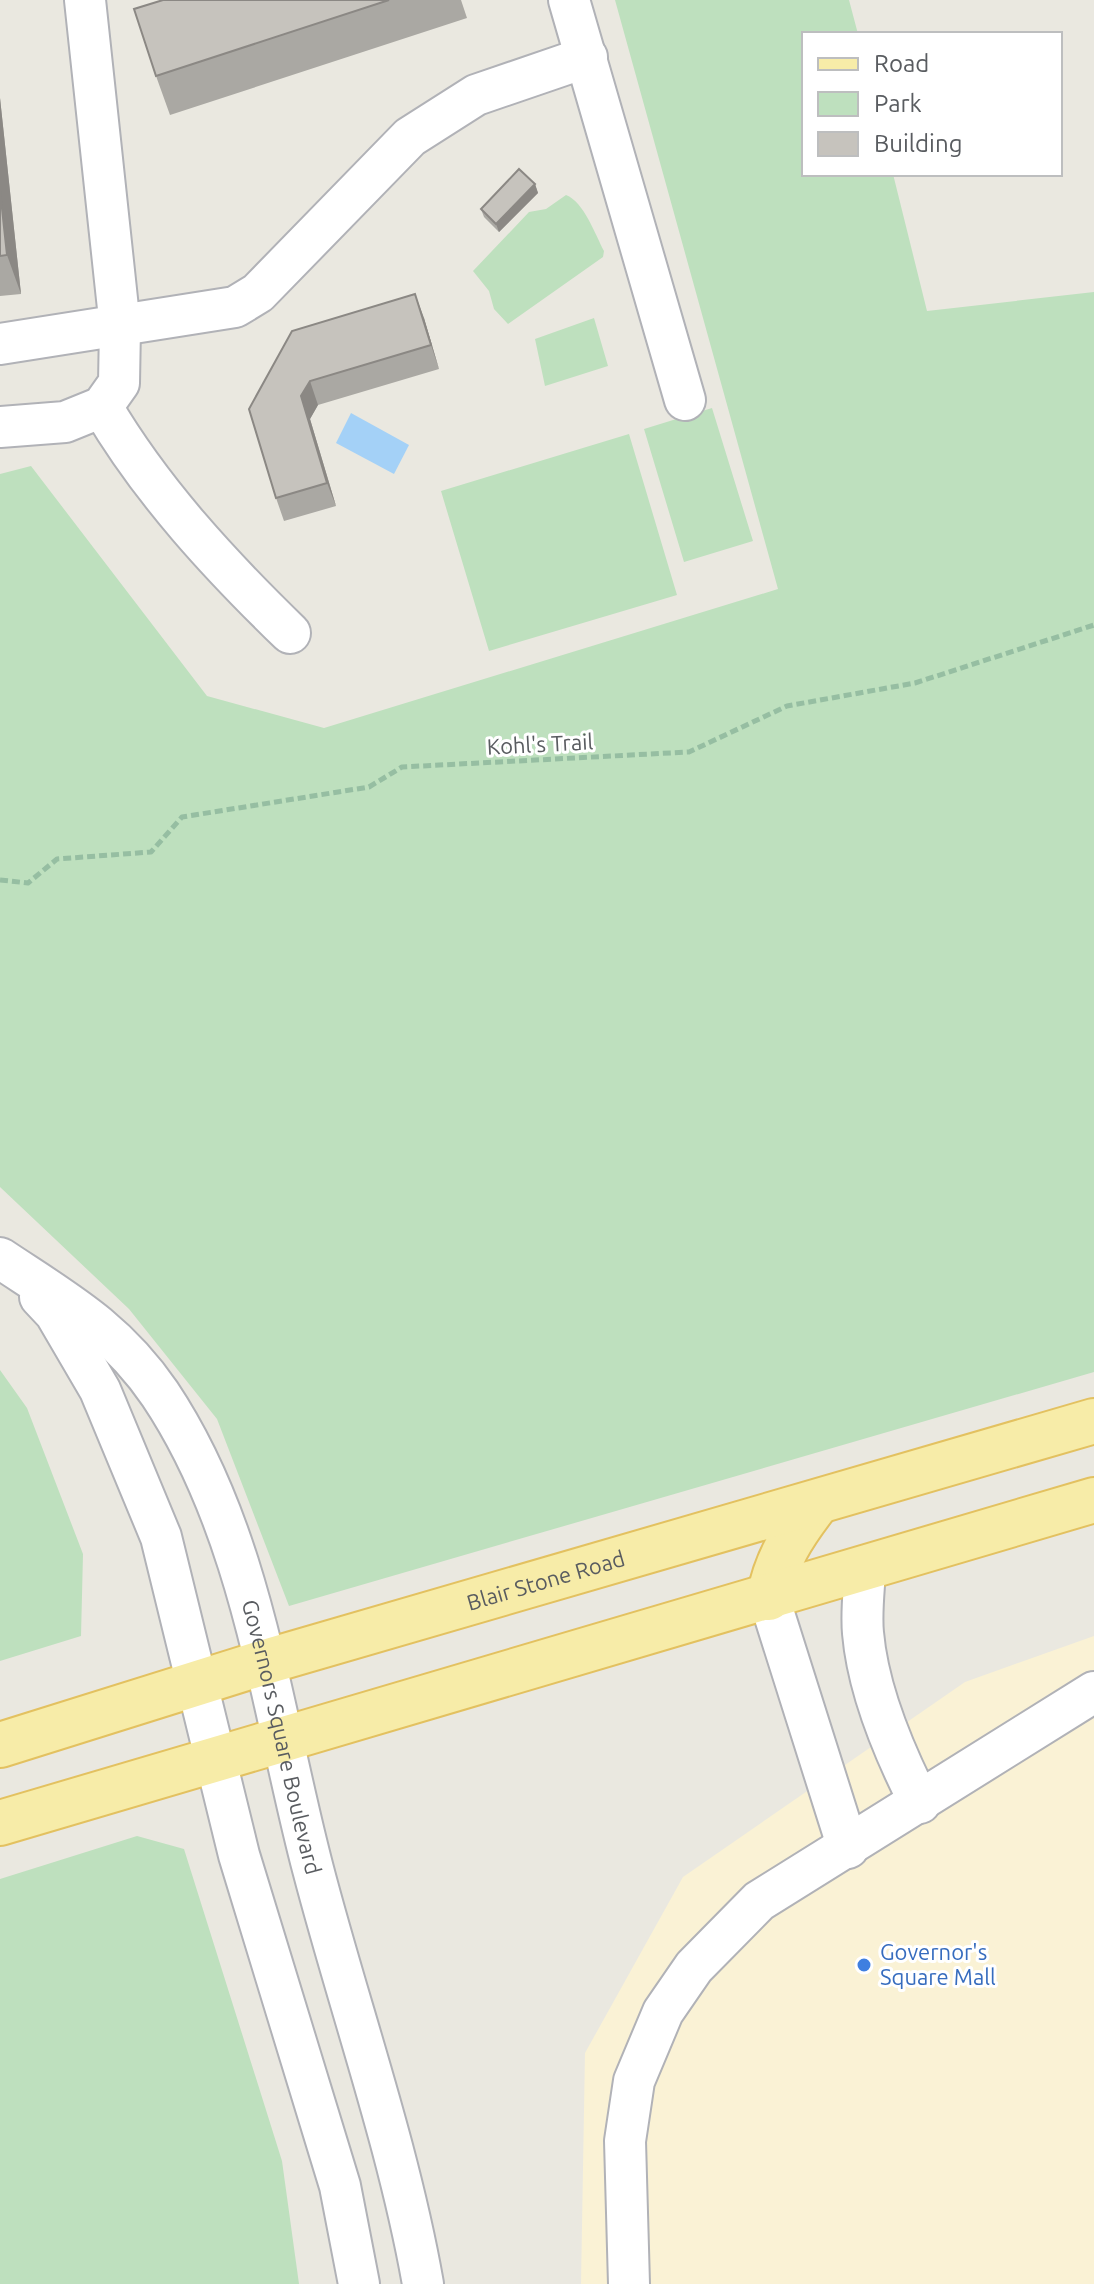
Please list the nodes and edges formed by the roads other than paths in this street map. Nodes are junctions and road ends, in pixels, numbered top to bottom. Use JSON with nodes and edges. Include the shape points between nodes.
{"nodes":[{"id":1,"x":85,"y":0,"type":"edge"},
{"id":2,"x":569,"y":0,"type":"edge"},
{"id":3,"x":587,"y":57,"type":"junction"},
{"id":4,"x":120,"y":327,"type":"junction"},
{"id":5,"x":0,"y":344,"type":"edge"},
{"id":6,"x":685,"y":400,"type":"dead end"},
{"id":7,"x":102,"y":407,"type":"junction"},
{"id":8,"x":0,"y":427,"type":"edge"},
{"id":9,"x":290,"y":633,"type":"dead end"},
{"id":10,"x":6,"y":1262,"type":"edge"},
{"id":11,"x":1094,"y":1421,"type":"edge"},
{"id":12,"x":1094,"y":1500,"type":"edge"},
{"id":13,"x":817,"y":1503,"type":"junction"},
{"id":14,"x":865,"y":1570,"type":"junction"},
{"id":15,"x":769,"y":1598,"type":"junction"},
{"id":16,"x":265,"y":1662,"type":"junction"},
{"id":17,"x":199,"y":1683,"type":"junction"},
{"id":18,"x":1094,"y":1692,"type":"edge"},
{"id":19,"x":282,"y":1741,"type":"junction"},
{"id":20,"x":0,"y":1745,"type":"edge"},
{"id":21,"x":214,"y":1759,"type":"junction"},
{"id":22,"x":920,"y":1803,"type":"junction"},
{"id":23,"x":0,"y":1823,"type":"edge"},
{"id":24,"x":848,"y":1848,"type":"junction"},
{"id":25,"x":359,"y":2284,"type":"edge"},
{"id":26,"x":423,"y":2284,"type":"edge"},
{"id":27,"x":629,"y":2284,"type":"edge"}],
"edges":[{"from":1,"to":4,"type":"street"},
{"from":2,"to":3,"type":"street"},
{"from":3,"to":4,"type":"street","via":[[476,95],[410,137],[258,293],[235,307]]},
{"from":3,"to":6,"type":"street"},
{"from":4,"to":5,"type":"street"},
{"from":4,"to":7,"type":"street","via":[[119,383]]},
{"from":7,"to":8,"type":"street","via":[[65,422]]},
{"from":7,"to":9,"type":"street","via":[[128,451],[219,562]]},
{"from":10,"to":16,"type":"street","name":"Governors Square Boulevard","via":[[78,1307],[158,1392],[193,1449],[222,1514]]},
{"from":10,"to":17,"type":"street","name":"Governors Square Boulevard","via":[[55,1313],[100,1390],[161,1537]]},
{"from":11,"to":13,"type":"main road","name":"Blair Stone Road"},
{"from":12,"to":14,"type":"main road"},
{"from":13,"to":15,"type":"main road","via":[[785,1548]]},
{"from":13,"to":16,"type":"main road","name":"Blair Stone Road"},
{"from":14,"to":15,"type":"main road"},
{"from":14,"to":22,"type":"street","via":[[863,1633],[874,1685],[899,1761]]},
{"from":15,"to":19,"type":"main road"},
{"from":15,"to":24,"type":"street"},
{"from":16,"to":17,"type":"main road","name":"Blair Stone Road"},
{"from":16,"to":19,"type":"street","name":"Governors Square Boulevard"},
{"from":17,"to":20,"type":"main road","name":"Blair Stone Road"},
{"from":17,"to":21,"type":"street","name":"Governors Square Boulevard"},
{"from":18,"to":22,"type":"street"},
{"from":19,"to":21,"type":"main road"},
{"from":19,"to":26,"type":"street","name":"Governors Square Boulevard","via":[[392,2146]]},
{"from":21,"to":23,"type":"main road"},
{"from":21,"to":25,"type":"street","name":"Governors Square Boulevard","via":[[340,2186]]},
{"from":22,"to":24,"type":"street"},
{"from":24,"to":27,"type":"street","via":[[759,1901],[694,1967],[663,2012],[634,2081],[625,2141]]}]}
